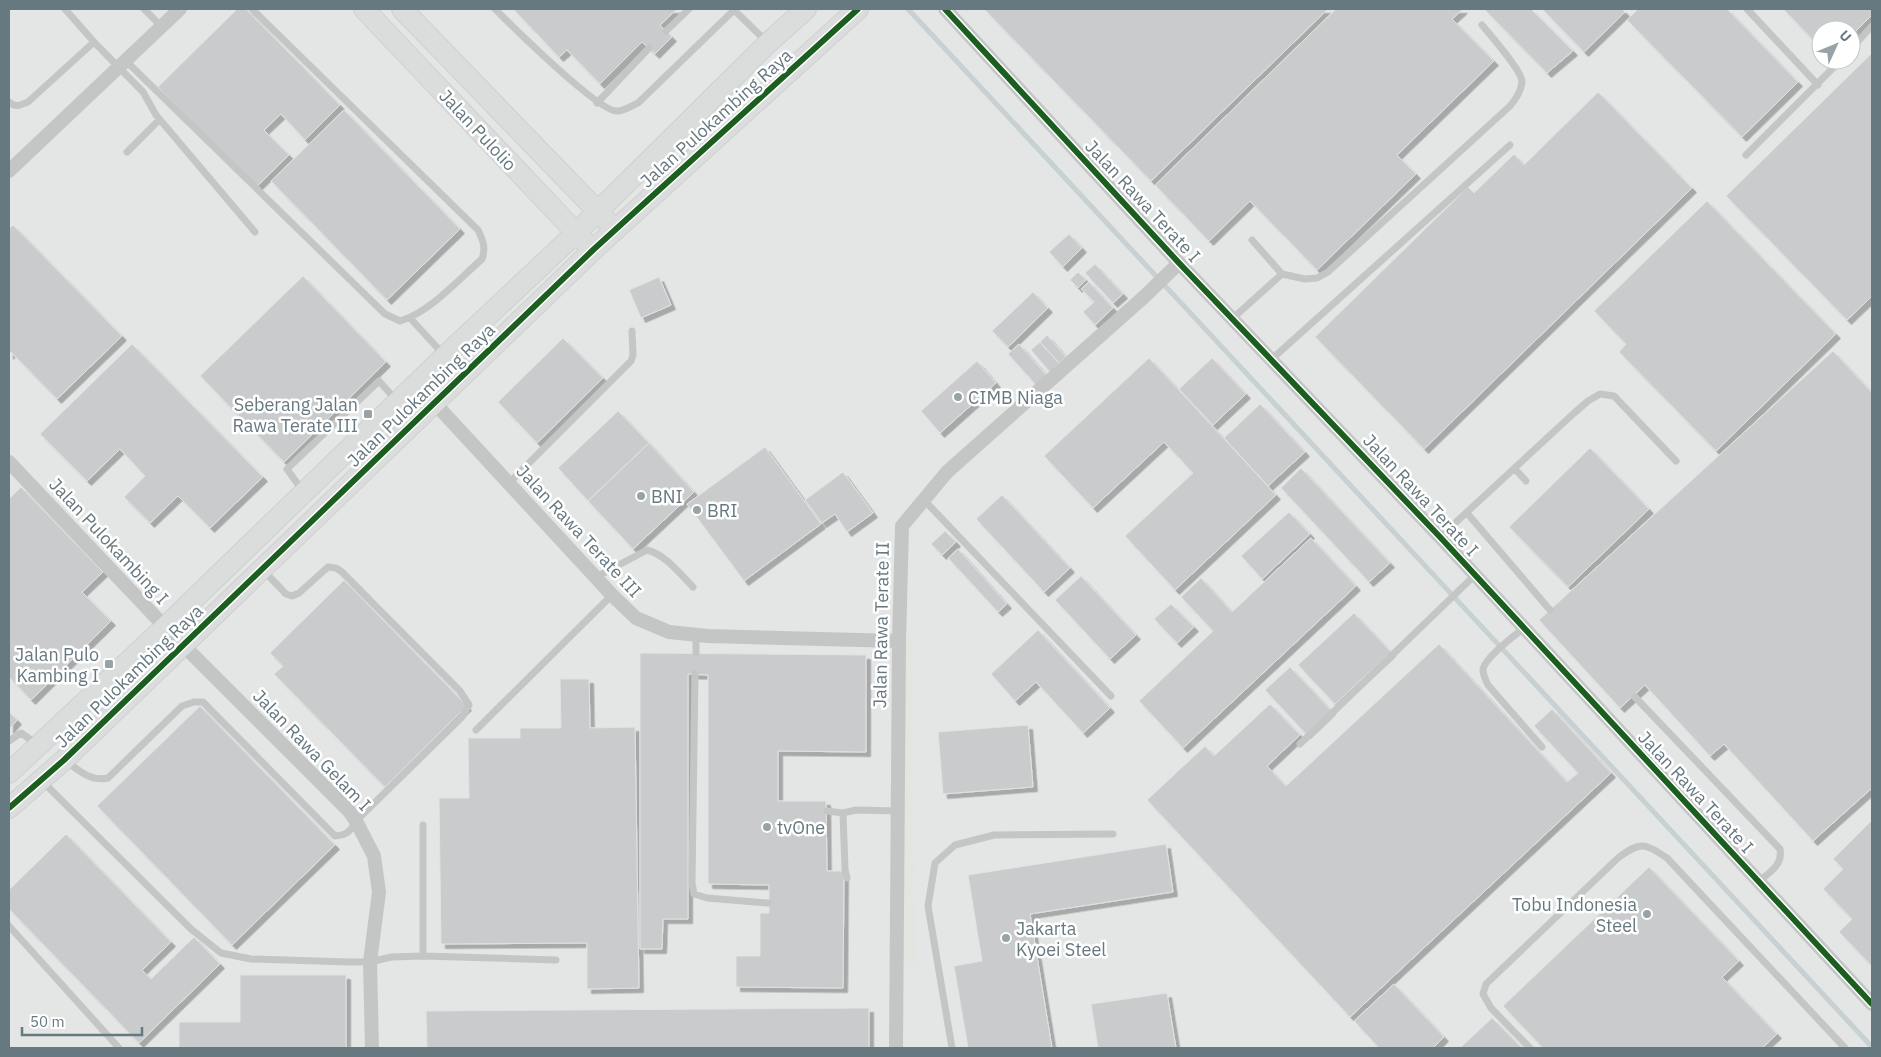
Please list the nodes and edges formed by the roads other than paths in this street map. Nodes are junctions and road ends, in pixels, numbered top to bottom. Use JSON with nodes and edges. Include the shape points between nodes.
{"nodes":[{"id":1,"x":65,"y":9,"type":"edge"},
{"id":2,"x":144,"y":9,"type":"edge"},
{"id":3,"x":180,"y":9,"type":"edge"},
{"id":4,"x":252,"y":9,"type":"edge"},
{"id":5,"x":364,"y":9,"type":"edge"},
{"id":6,"x":402,"y":9,"type":"edge"},
{"id":7,"x":495,"y":9,"type":"edge"},
{"id":8,"x":689,"y":9,"type":"edge"},
{"id":9,"x":734,"y":9,"type":"edge"},
{"id":10,"x":806,"y":9,"type":"edge"},
{"id":11,"x":858,"y":9,"type":"edge"},
{"id":12,"x":945,"y":9,"type":"edge"},
{"id":13,"x":1747,"y":9,"type":"edge"},
{"id":14,"x":1482,"y":25,"type":"dead end"},
{"id":15,"x":161,"y":26,"type":"junction"},
{"id":16,"x":1872,"y":26,"type":"edge"},
{"id":17,"x":666,"y":31,"type":"dead end"},
{"id":18,"x":1861,"y":38,"type":"edge"},
{"id":19,"x":94,"y":42,"type":"junction"},
{"id":20,"x":768,"y":43,"type":"junction"},
{"id":21,"x":649,"y":48,"type":"dead end"},
{"id":22,"x":122,"y":64,"type":"junction"},
{"id":23,"x":1832,"y":70,"type":"edge"},
{"id":24,"x":1818,"y":85,"type":"junction"},
{"id":25,"x":9,"y":102,"type":"edge"},
{"id":26,"x":598,"y":103,"type":"junction"},
{"id":27,"x":159,"y":120,"type":"junction"},
{"id":28,"x":1510,"y":145,"type":"dead end"},
{"id":29,"x":127,"y":152,"type":"dead end"},
{"id":30,"x":1746,"y":155,"type":"dead end"},
{"id":31,"x":9,"y":171,"type":"edge"},
{"id":32,"x":598,"y":212,"type":"junction"},
{"id":33,"x":616,"y":230,"type":"junction"},
{"id":34,"x":255,"y":232,"type":"dead end"},
{"id":35,"x":576,"y":233,"type":"junction"},
{"id":36,"x":1252,"y":240,"type":"dead end"},
{"id":37,"x":593,"y":250,"type":"junction"},
{"id":38,"x":1179,"y":263,"type":"junction"},
{"id":39,"x":1282,"y":274,"type":"junction"},
{"id":40,"x":410,"y":318,"type":"junction"},
{"id":41,"x":1233,"y":318,"type":"junction"},
{"id":42,"x":632,"y":331,"type":"dead end"},
{"id":43,"x":445,"y":356,"type":"junction"},
{"id":44,"x":1272,"y":359,"type":"junction"},
{"id":45,"x":417,"y":384,"type":"junction"},
{"id":46,"x":398,"y":402,"type":"junction"},
{"id":47,"x":435,"y":403,"type":"junction"},
{"id":48,"x":1676,"y":461,"type":"dead end"},
{"id":49,"x":9,"y":462,"type":"edge"},
{"id":50,"x":1515,"y":468,"type":"junction"},
{"id":51,"x":1526,"y":481,"type":"dead end"},
{"id":52,"x":508,"y":483,"type":"junction"},
{"id":53,"x":304,"y":492,"type":"junction"},
{"id":54,"x":923,"y":499,"type":"junction"},
{"id":55,"x":1467,"y":513,"type":"junction"},
{"id":56,"x":1440,"y":537,"type":"junction"},
{"id":57,"x":262,"y":569,"type":"junction"},
{"id":58,"x":1475,"y":575,"type":"junction"},
{"id":59,"x":596,"y":577,"type":"junction"},
{"id":60,"x":692,"y":587,"type":"dead end"},
{"id":61,"x":612,"y":595,"type":"junction"},
{"id":62,"x":1550,"y":610,"type":"dead end"},
{"id":63,"x":165,"y":627,"type":"junction"},
{"id":64,"x":1524,"y":628,"type":"junction"},
{"id":65,"x":696,"y":634,"type":"junction"},
{"id":66,"x":899,"y":641,"type":"junction"},
{"id":67,"x":183,"y":645,"type":"junction"},
{"id":68,"x":696,"y":653,"type":"dead end"},
{"id":69,"x":695,"y":674,"type":"dead end"},
{"id":70,"x":1111,"y":696,"type":"dead end"},
{"id":71,"x":1635,"y":696,"type":"dead end"},
{"id":72,"x":476,"y":730,"type":"dead end"},
{"id":73,"x":9,"y":741,"type":"edge"},
{"id":74,"x":38,"y":744,"type":"junction"},
{"id":75,"x":1300,"y":744,"type":"dead end"},
{"id":76,"x":1542,"y":747,"type":"dead end"},
{"id":77,"x":64,"y":760,"type":"junction"},
{"id":78,"x":9,"y":773,"type":"edge"},
{"id":79,"x":42,"y":781,"type":"junction"},
{"id":80,"x":9,"y":808,"type":"edge"},
{"id":81,"x":827,"y":811,"type":"dead end"},
{"id":82,"x":898,"y":811,"type":"junction"},
{"id":83,"x":843,"y":813,"type":"junction"},
{"id":84,"x":356,"y":822,"type":"junction"},
{"id":85,"x":423,"y":825,"type":"dead end"},
{"id":86,"x":1113,"y":834,"type":"dead end"},
{"id":87,"x":847,"y":878,"type":"dead end"},
{"id":88,"x":1758,"y":882,"type":"junction"},
{"id":89,"x":768,"y":903,"type":"dead end"},
{"id":90,"x":9,"y":926,"type":"edge"},
{"id":91,"x":423,"y":956,"type":"junction"},
{"id":92,"x":556,"y":960,"type":"dead end"},
{"id":93,"x":370,"y":962,"type":"junction"},
{"id":94,"x":1872,"y":1004,"type":"edge"},
{"id":95,"x":119,"y":1048,"type":"edge"},
{"id":96,"x":372,"y":1048,"type":"edge"},
{"id":97,"x":896,"y":1048,"type":"edge"},
{"id":98,"x":952,"y":1048,"type":"edge"},
{"id":99,"x":1530,"y":1048,"type":"edge"},
{"id":100,"x":1845,"y":1048,"type":"edge"}],
"edges":[{"from":1,"to":19,"type":"lane"},
{"from":2,"to":15,"type":"lane"},
{"from":3,"to":15,"type":"street"},
{"from":4,"to":40,"type":"lane","via":[[478,230],[484,242],[482,259]]},
{"from":5,"to":35,"type":"street","name":"Jalan Pulolio"},
{"from":6,"to":32,"type":"street","name":"Jalan Pulolio"},
{"from":7,"to":26,"type":"lane"},
{"from":8,"to":17,"type":"lane"},
{"from":9,"to":20,"type":"lane"},
{"from":9,"to":26,"type":"lane","via":[[638,103],[615,111]]},
{"from":10,"to":20,"type":"street","name":"Jalan Pulokambing Raya"},
{"from":11,"to":33,"type":"street","name":"Jalan Pulokambing Raya"},
{"from":12,"to":38,"type":"street","name":"Jalan Rawa Terate I"},
{"from":13,"to":24,"type":"lane"},
{"from":14,"to":39,"type":"lane","via":[[1516,67],[1522,80],[1520,94],[1328,272],[1317,278],[1305,279]]},
{"from":15,"to":22,"type":"street"},
{"from":16,"to":18,"type":"lane"},
{"from":19,"to":22,"type":"lane"},
{"from":19,"to":25,"type":"lane","via":[[28,102],[18,106]]},
{"from":20,"to":32,"type":"street","name":"Jalan Pulokambing Raya"},
{"from":21,"to":26,"type":"lane"},
{"from":22,"to":27,"type":"lane"},
{"from":22,"to":31,"type":"street"},
{"from":22,"to":40,"type":"lane","via":[[385,314],[400,321]]},
{"from":23,"to":24,"type":"lane"},
{"from":24,"to":30,"type":"lane"},
{"from":27,"to":29,"type":"lane"},
{"from":27,"to":34,"type":"lane"},
{"from":28,"to":44,"type":"lane"},
{"from":32,"to":33,"type":"street","name":"Jalan Pulolio"},
{"from":32,"to":35,"type":"street","name":"Jalan Pulokambing Raya"},
{"from":33,"to":37,"type":"street","name":"Jalan Pulokambing Raya"},
{"from":35,"to":37,"type":"street","name":"Jalan Pulolio"},
{"from":35,"to":43,"type":"street","name":"Jalan Pulokambing Raya"},
{"from":36,"to":39,"type":"lane"},
{"from":37,"to":47,"type":"street","name":"Jalan Pulokambing Raya"},
{"from":38,"to":41,"type":"street","name":"Jalan Rawa Terate I"},
{"from":38,"to":54,"type":"street","name":"Jalan Rawa Terate II","via":[[947,472]]},
{"from":39,"to":41,"type":"lane"},
{"from":40,"to":43,"type":"lane"},
{"from":41,"to":44,"type":"street","name":"Jalan Rawa Terate I"},
{"from":42,"to":52,"type":"lane","via":[[633,355],[630,360]]},
{"from":43,"to":45,"type":"street","name":"Jalan Pulokambing Raya"},
{"from":44,"to":56,"type":"street","name":"Jalan Rawa Terate I"},
{"from":45,"to":46,"type":"street","name":"Jalan Pulokambing Raya"},
{"from":45,"to":47,"type":"street","name":"Jalan Rawa Terate III"},
{"from":46,"to":53,"type":"street","name":"Jalan Pulokambing Raya"},
{"from":46,"to":53,"type":"lane","via":[[378,381],[287,469]]},
{"from":47,"to":52,"type":"street","name":"Jalan Rawa Terate III"},
{"from":47,"to":57,"type":"street","name":"Jalan Pulokambing Raya"},
{"from":48,"to":50,"type":"lane","via":[[1614,396],[1600,394],[1573,414]]},
{"from":49,"to":63,"type":"street","name":"Jalan Pulokambing I"},
{"from":50,"to":51,"type":"lane"},
{"from":50,"to":55,"type":"lane"},
{"from":52,"to":59,"type":"street","name":"Jalan Rawa Terate III"},
{"from":53,"to":63,"type":"street","name":"Jalan Pulokambing Raya"},
{"from":54,"to":66,"type":"street","name":"Jalan Rawa Terate II","via":[[902,526]]},
{"from":54,"to":70,"type":"lane"},
{"from":55,"to":56,"type":"lane"},
{"from":55,"to":62,"type":"lane"},
{"from":56,"to":58,"type":"street","name":"Jalan Rawa Terate I"},
{"from":57,"to":67,"type":"street","name":"Jalan Pulokambing Raya"},
{"from":57,"to":84,"type":"lane","via":[[286,594],[292,596],[328,567],[336,568],[460,691],[469,705],[462,717]]},
{"from":58,"to":64,"type":"street","name":"Jalan Rawa Terate I"},
{"from":58,"to":75,"type":"lane"},
{"from":59,"to":60,"type":"lane","via":[[647,550],[656,552]]},
{"from":59,"to":61,"type":"street","name":"Jalan Rawa Terate III"},
{"from":61,"to":65,"type":"street","name":"Jalan Rawa Terate III","via":[[636,618],[653,626],[669,632]]},
{"from":61,"to":72,"type":"lane"},
{"from":63,"to":67,"type":"street","name":"Jalan Pulokambing I"},
{"from":63,"to":74,"type":"street","name":"Jalan Pulokambing Raya"},
{"from":64,"to":76,"type":"lane","via":[[1492,657],[1484,666],[1483,673],[1488,685]]},
{"from":64,"to":88,"type":"street","name":"Jalan Rawa Terate I"},
{"from":65,"to":66,"type":"street","name":"Jalan Rawa Terate III"},
{"from":65,"to":68,"type":"lane"},
{"from":66,"to":82,"type":"street","name":"Jalan Rawa Terate II"},
{"from":67,"to":77,"type":"street","name":"Jalan Pulokambing Raya"},
{"from":67,"to":84,"type":"street","name":"Jalan Rawa Gelam I","via":[[349,811]]},
{"from":69,"to":89,"type":"lane","via":[[694,894]]},
{"from":71,"to":88,"type":"lane","via":[[1780,849],[1777,866]]},
{"from":73,"to":74,"type":"lane","via":[[21,733]]},
{"from":74,"to":78,"type":"street","name":"Jalan Pulokambing Raya"},
{"from":77,"to":79,"type":"street","name":"Jalan Pulokambing Raya"},
{"from":77,"to":84,"type":"lane","via":[[94,779],[108,778],[182,706],[203,702],[335,836],[346,835]]},
{"from":79,"to":80,"type":"street","name":"Jalan Pulokambing Raya"},
{"from":79,"to":93,"type":"lane","via":[[191,929],[221,953],[251,959]]},
{"from":81,"to":83,"type":"lane"},
{"from":82,"to":83,"type":"lane","via":[[856,810]]},
{"from":82,"to":97,"type":"street","name":"Jalan Rawa Terate II"},
{"from":83,"to":87,"type":"lane"},
{"from":84,"to":93,"type":"street","name":"Jalan Rawa Gelam I","via":[[374,856],[379,892]]},
{"from":85,"to":91,"type":"lane"},
{"from":86,"to":98,"type":"lane","via":[[994,835],[955,845],[935,863],[928,906]]},
{"from":88,"to":94,"type":"street","name":"Jalan Rawa Terate I"},
{"from":90,"to":95,"type":"lane"},
{"from":91,"to":92,"type":"lane"},
{"from":91,"to":93,"type":"lane"},
{"from":93,"to":96,"type":"street","name":"Jalan Rawa Gelam I"},
{"from":99,"to":100,"type":"lane","via":[[1492,1008],[1483,994],[1486,984],[1618,858],[1633,847],[1649,846],[1667,858]]}]}
